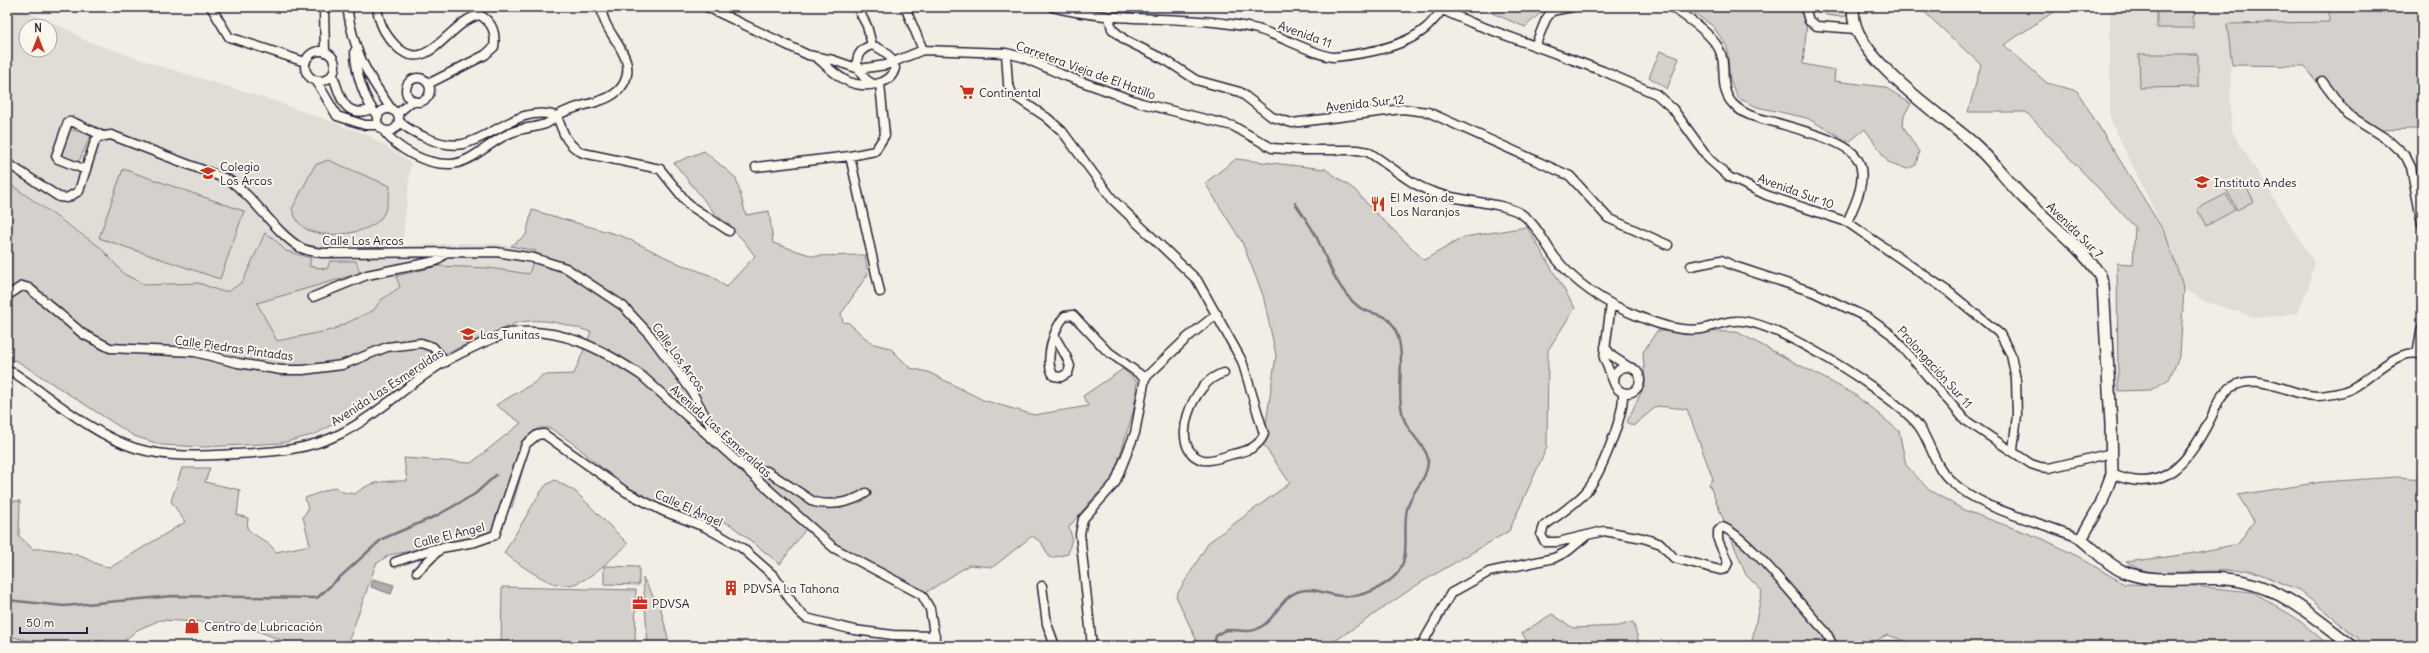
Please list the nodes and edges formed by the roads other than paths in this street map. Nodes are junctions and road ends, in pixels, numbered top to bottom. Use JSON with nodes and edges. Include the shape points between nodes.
{"nodes":[{"id":1,"x":211,"y":7,"type":"edge"},
{"id":2,"x":322,"y":7,"type":"edge"},
{"id":3,"x":347,"y":7,"type":"edge"},
{"id":4,"x":377,"y":7,"type":"edge"},
{"id":5,"x":602,"y":7,"type":"edge"},
{"id":6,"x":707,"y":7,"type":"edge"},
{"id":7,"x":857,"y":7,"type":"edge"},
{"id":8,"x":905,"y":7,"type":"edge"},
{"id":9,"x":1052,"y":7,"type":"edge"},
{"id":10,"x":1572,"y":7,"type":"edge"},
{"id":11,"x":1672,"y":7,"type":"edge"},
{"id":12,"x":1805,"y":7,"type":"edge"},
{"id":13,"x":1854,"y":7,"type":"edge"},
{"id":14,"x":1439,"y":8,"type":"edge"},
{"id":15,"x":1109,"y":17,"type":"junction"},
{"id":16,"x":1856,"y":29,"type":"junction"},
{"id":17,"x":355,"y":44,"type":"junction"},
{"id":18,"x":872,"y":45,"type":"junction"},
{"id":19,"x":1535,"y":46,"type":"junction"},
{"id":20,"x":924,"y":50,"type":"junction"},
{"id":21,"x":325,"y":52,"type":"junction"},
{"id":22,"x":1006,"y":54,"type":"junction"},
{"id":23,"x":816,"y":57,"type":"junction"},
{"id":24,"x":305,"y":62,"type":"junction"},
{"id":25,"x":893,"y":62,"type":"junction"},
{"id":26,"x":859,"y":68,"type":"junction"},
{"id":27,"x":333,"y":75,"type":"junction"},
{"id":28,"x":2322,"y":81,"type":"dead end"},
{"id":29,"x":317,"y":82,"type":"junction"},
{"id":30,"x":428,"y":84,"type":"junction"},
{"id":31,"x":876,"y":84,"type":"junction"},
{"id":32,"x":412,"y":101,"type":"junction"},
{"id":33,"x":372,"y":109,"type":"junction"},
{"id":34,"x":396,"y":115,"type":"junction"},
{"id":35,"x":557,"y":116,"type":"junction"},
{"id":36,"x":380,"y":124,"type":"junction"},
{"id":37,"x":103,"y":136,"type":"junction"},
{"id":38,"x":850,"y":156,"type":"junction"},
{"id":39,"x":7,"y":163,"type":"edge"},
{"id":40,"x":756,"y":167,"type":"dead end"},
{"id":41,"x":86,"y":170,"type":"junction"},
{"id":42,"x":1847,"y":222,"type":"junction"},
{"id":43,"x":2422,"y":224,"type":"edge"},
{"id":44,"x":729,"y":231,"type":"dead end"},
{"id":45,"x":1668,"y":245,"type":"dead end"},
{"id":46,"x":446,"y":252,"type":"junction"},
{"id":47,"x":1691,"y":266,"type":"dead end"},
{"id":48,"x":880,"y":292,"type":"dead end"},
{"id":49,"x":7,"y":296,"type":"edge"},
{"id":50,"x":313,"y":297,"type":"dead end"},
{"id":51,"x":1611,"y":304,"type":"junction"},
{"id":52,"x":1217,"y":314,"type":"junction"},
{"id":53,"x":2422,"y":327,"type":"edge"},
{"id":54,"x":1055,"y":337,"type":"dead end"},
{"id":55,"x":1605,"y":348,"type":"junction"},
{"id":56,"x":2420,"y":354,"type":"edge"},
{"id":57,"x":446,"y":362,"type":"junction"},
{"id":58,"x":1629,"y":367,"type":"junction"},
{"id":59,"x":7,"y":371,"type":"edge"},
{"id":60,"x":1224,"y":373,"type":"dead end"},
{"id":61,"x":1145,"y":378,"type":"junction"},
{"id":62,"x":1614,"y":384,"type":"junction"},
{"id":63,"x":1624,"y":393,"type":"junction"},
{"id":64,"x":720,"y":444,"type":"junction"},
{"id":65,"x":2013,"y":450,"type":"junction"},
{"id":66,"x":2112,"y":453,"type":"junction"},
{"id":67,"x":747,"y":470,"type":"junction"},
{"id":68,"x":2112,"y":474,"type":"junction"},
{"id":69,"x":866,"y":493,"type":"dead end"},
{"id":70,"x":500,"y":521,"type":"joint"},
{"id":71,"x":1586,"y":536,"type":"junction"},
{"id":72,"x":2081,"y":539,"type":"junction"},
{"id":73,"x":441,"y":548,"type":"junction"},
{"id":74,"x":395,"y":562,"type":"dead end"},
{"id":75,"x":418,"y":572,"type":"dead end"},
{"id":76,"x":1042,"y":586,"type":"dead end"},
{"id":77,"x":935,"y":636,"type":"junction"},
{"id":78,"x":936,"y":646,"type":"edge"},
{"id":79,"x":1055,"y":646,"type":"edge"},
{"id":80,"x":1092,"y":646,"type":"edge"},
{"id":81,"x":1421,"y":646,"type":"edge"},
{"id":82,"x":1834,"y":646,"type":"edge"},
{"id":83,"x":1882,"y":646,"type":"edge"},
{"id":84,"x":1900,"y":646,"type":"edge"},
{"id":85,"x":2352,"y":646,"type":"edge"}],
"edges":[{"from":1,"to":24,"type":"street","via":[[229,37]]},
{"from":2,"to":21,"type":"street"},
{"from":3,"to":17,"type":"street"},
{"from":4,"to":30,"type":"street","via":[[379,20],[386,35],[402,52],[416,56],[431,51],[463,21],[480,15],[488,20],[495,38],[494,47],[485,55]]},
{"from":5,"to":35,"type":"street","via":[[604,18],[626,60],[627,76],[619,90]]},
{"from":6,"to":23,"type":"street"},
{"from":7,"to":18,"type":"street","via":[[867,26]]},
{"from":8,"to":20,"type":"street"},
{"from":9,"to":15,"type":"street","name":"Avenida 11"},
{"from":10,"to":19,"type":"street","via":[[1552,11]]},
{"from":11,"to":42,"type":"street","via":[[1700,28],[1718,47],[1724,66],[1722,84],[1732,103],[1745,114],[1813,133],[1843,147],[1857,158],[1861,174],[1859,197]]},
{"from":12,"to":16,"type":"street","via":[[1809,21],[1817,26]]},
{"from":13,"to":16,"type":"main road","name":"Avenida Sur 7"},
{"from":14,"to":15,"type":"street","name":"Avenida 11","via":[[1426,28],[1407,40],[1390,46],[1332,57],[1258,30],[1223,24]]},
{"from":14,"to":19,"type":"street","name":"Avenida Sur 10"},
{"from":15,"to":45,"type":"street","name":"Avenida Sur 12","via":[[1112,29],[1125,40],[1167,61],[1196,80],[1240,92],[1272,117],[1292,123],[1402,109],[1428,112],[1570,176],[1608,218]]},
{"from":16,"to":66,"type":"main road","name":"Avenida Sur 7","via":[[1869,50],[1896,80],[1987,156],[2100,275],[2103,285]]},
{"from":17,"to":33,"type":"street","via":[[355,64]]},
{"from":17,"to":34,"type":"street","via":[[373,84]]},
{"from":18,"to":25,"type":"street","via":[[889,54]]},
{"from":18,"to":26,"type":"street","via":[[858,54]]},
{"from":19,"to":42,"type":"street","name":"Avenida Sur 10","via":[[1604,71],[1656,94],[1673,109],[1709,159],[1729,177],[1766,195]]},
{"from":20,"to":22,"type":"street","name":"Carretera Vieja de El Hatillo"},
{"from":20,"to":25,"type":"street"},
{"from":21,"to":24,"type":"street","via":[[313,52]]},
{"from":21,"to":27,"type":"street","via":[[335,61]]},
{"from":22,"to":51,"type":"street","name":"Carretera Vieja de El Hatillo","via":[[1028,59],[1063,75],[1141,103],[1233,126],[1272,148],[1368,152],[1423,188],[1462,201],[1516,212],[1527,220],[1572,276]]},
{"from":22,"to":52,"type":"street","via":[[1008,84],[1013,95],[1046,117],[1062,132],[1113,200],[1197,280]]},
{"from":23,"to":26,"type":"street"},
{"from":23,"to":31,"type":"street","via":[[851,83]]},
{"from":24,"to":29,"type":"street","via":[[307,74]]},
{"from":25,"to":26,"type":"street","via":[[878,67]]},
{"from":25,"to":31,"type":"street","via":[[894,72],[885,82]]},
{"from":26,"to":31,"type":"street","via":[[866,80]]},
{"from":27,"to":29,"type":"street","via":[[329,79]]},
{"from":27,"to":33,"type":"street","via":[[342,100],[350,110],[361,113]]},
{"from":28,"to":43,"type":"street","via":[[2347,114],[2388,140],[2406,157],[2411,167]]},
{"from":29,"to":36,"type":"street","via":[[337,116],[365,125]]},
{"from":30,"to":32,"type":"street","via":[[427,98],[420,102]]},
{"from":30,"to":32,"type":"street","via":[[421,79],[410,81],[406,92]]},
{"from":31,"to":38,"type":"street","via":[[885,135],[875,151]]},
{"from":32,"to":34,"type":"street"},
{"from":33,"to":36,"type":"street"},
{"from":34,"to":35,"type":"street","via":[[405,127],[443,144],[454,145],[464,144],[516,119],[539,113]]},
{"from":34,"to":36,"type":"street","via":[[384,110]]},
{"from":34,"to":36,"type":"street","via":[[396,127],[390,131]]},
{"from":35,"to":36,"type":"street","via":[[550,123],[511,132],[469,159],[451,164],[430,161],[397,146]]},
{"from":35,"to":44,"type":"street","via":[[567,142],[574,149],[660,169],[689,205]]},
{"from":37,"to":41,"type":"street","via":[[95,141]]},
{"from":37,"to":41,"type":"street","name":"Calle Los Arcos","via":[[68,122],[56,156],[58,160]]},
{"from":37,"to":46,"type":"street","name":"Calle Los Arcos","via":[[116,137],[229,180],[246,191],[286,237],[303,248],[322,253]]},
{"from":38,"to":40,"type":"street"},
{"from":38,"to":48,"type":"street"},
{"from":39,"to":41,"type":"street","via":[[59,197],[67,198],[79,191]]},
{"from":42,"to":65,"type":"street","name":"Avenida Sur 10","via":[[1949,292],[2000,334],[2011,355],[2016,379],[2017,415]]},
{"from":46,"to":50,"type":"street","via":[[436,261],[367,275]]},
{"from":46,"to":64,"type":"street","name":"Calle Los Arcos","via":[[496,252],[534,258],[566,268],[623,306],[650,335],[691,390]]},
{"from":47,"to":65,"type":"street","name":"Prolongación Sur 11","via":[[1721,260],[1813,292],[1868,318],[1891,334],[1965,420]]},
{"from":49,"to":57,"type":"street","name":"Calle Piedras Pintadas","via":[[22,286],[29,288],[83,334],[110,348],[195,352],[238,363],[281,370],[303,370],[342,365],[386,347],[421,343],[433,347]]},
{"from":51,"to":55,"type":"street"},
{"from":51,"to":72,"type":"street","name":"Carretera Vieja de El Hatillo","via":[[1639,317],[1678,329],[1701,329],[1735,320],[1752,323],[1800,343],[1904,411],[1919,426],[1942,471],[1950,481],[1968,494],[2024,519]]},
{"from":52,"to":60,"type":"street","via":[[1242,361],[1264,434],[1260,444],[1248,451],[1205,461],[1193,456],[1187,447],[1185,433],[1190,404],[1214,375]]},
{"from":52,"to":61,"type":"street","via":[[1188,337]]},
{"from":53,"to":56,"type":"street"},
{"from":54,"to":61,"type":"street","via":[[1058,323],[1065,316],[1073,315],[1106,350]]},
{"from":55,"to":58,"type":"street"},
{"from":55,"to":62,"type":"street","via":[[1604,358]]},
{"from":56,"to":68,"type":"street","via":[[2404,354],[2355,386],[2326,396],[2315,397],[2258,381],[2238,384],[2223,393],[2195,448],[2181,466],[2171,473],[2146,482],[2125,480]]},
{"from":57,"to":59,"type":"street","name":"Avenida Las Esmeraldas","via":[[340,434],[305,448],[263,454],[209,456],[159,454],[106,436],[14,373]]},
{"from":57,"to":64,"type":"street","name":"Avenida Las Esmeraldas","via":[[508,333],[540,332],[571,338],[608,352],[642,376]]},
{"from":58,"to":62,"type":"street","via":[[1617,371]]},
{"from":58,"to":63,"type":"street","via":[[1637,371],[1640,383],[1632,392]]},
{"from":61,"to":80,"type":"street","via":[[1135,433],[1115,482],[1083,518],[1080,534]]},
{"from":62,"to":63,"type":"street"},
{"from":63,"to":71,"type":"street","via":[[1621,414],[1592,484],[1574,504],[1544,526],[1542,535],[1544,542],[1551,543]]},
{"from":64,"to":67,"type":"street","name":"Avenida Las Esmeraldas"},
{"from":65,"to":66,"type":"street","name":"Prolongación Sur 11","via":[[2040,467],[2049,468]]},
{"from":66,"to":68,"type":"main road","name":"Avenida Sur 7"},
{"from":67,"to":69,"type":"street","via":[[767,471],[814,502],[850,501]]},
{"from":67,"to":77,"type":"street","name":"Avenida Las Esmeraldas","via":[[834,548],[922,595],[930,610]]},
{"from":68,"to":72,"type":"main road","name":"Avenida Sur 7","via":[[2101,504]]},
{"from":70,"to":73,"type":"street","name":"Calle El Angel","via":[[495,535]]},
{"from":70,"to":77,"type":"street","name":"Calle El Ángel","via":[[526,444],[537,435],[544,434],[626,492],[663,511],[705,527],[742,548],[774,576],[798,611],[806,618],[854,630],[893,635]]},
{"from":71,"to":81,"type":"street","via":[[1568,551],[1554,558],[1489,572],[1450,593]]},
{"from":71,"to":82,"type":"street","via":[[1604,531],[1644,538],[1661,544],[1674,558],[1720,570],[1726,569],[1728,563],[1718,540],[1718,531],[1722,528],[1730,530],[1753,551],[1826,632]]},
{"from":72,"to":85,"type":"main road","via":[[2122,571],[2144,578],[2169,581],[2220,578],[2246,582],[2269,590],[2302,607]]},
{"from":73,"to":74,"type":"street","name":"Calle El Angel"},
{"from":73,"to":75,"type":"street"},
{"from":76,"to":79,"type":"street","via":[[1047,624]]},
{"from":77,"to":78,"type":"street","name":"Avenida Las Esmeraldas"},
{"from":83,"to":84,"type":"street"}]}
